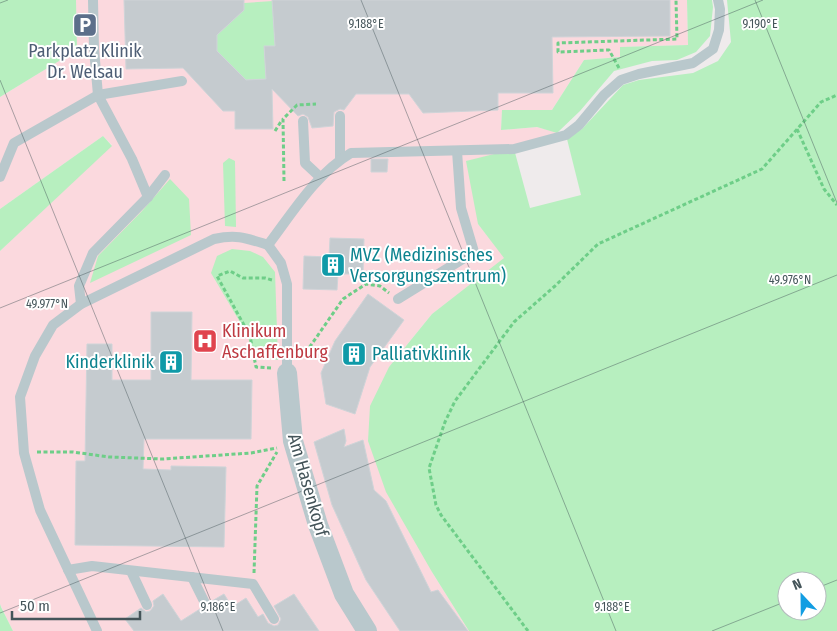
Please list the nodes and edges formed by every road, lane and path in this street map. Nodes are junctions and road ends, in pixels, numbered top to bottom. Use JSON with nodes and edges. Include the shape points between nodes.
{"nodes":[{"id":1,"x":93,"y":0,"type":"edge"},
{"id":2,"x":676,"y":0,"type":"edge"},
{"id":3,"x":718,"y":0,"type":"edge"},
{"id":4,"x":126,"y":51,"type":"dead end"},
{"id":5,"x":94,"y":54,"type":"junction"},
{"id":6,"x":619,"y":65,"type":"dead end"},
{"id":7,"x":182,"y":81,"type":"dead end"},
{"id":8,"x":98,"y":95,"type":"junction"},
{"id":9,"x":837,"y":96,"type":"edge"},
{"id":10,"x":316,"y":104,"type":"dead end"},
{"id":11,"x":340,"y":116,"type":"dead end"},
{"id":12,"x":283,"y":119,"type":"junction"},
{"id":13,"x":303,"y":121,"type":"dead end"},
{"id":14,"x":797,"y":129,"type":"junction"},
{"id":15,"x":275,"y":131,"type":"dead end"},
{"id":16,"x":457,"y":152,"type":"junction"},
{"id":17,"x":340,"y":160,"type":"junction"},
{"id":18,"x":165,"y":175,"type":"dead end"},
{"id":19,"x":0,"y":177,"type":"edge"},
{"id":20,"x":320,"y":177,"type":"junction"},
{"id":21,"x":284,"y":181,"type":"dead end"},
{"id":22,"x":148,"y":197,"type":"junction"},
{"id":23,"x":837,"y":205,"type":"edge"},
{"id":24,"x":268,"y":245,"type":"junction"},
{"id":25,"x":288,"y":284,"type":"junction"},
{"id":26,"x":366,"y":284,"type":"dead end"},
{"id":27,"x":398,"y":300,"type":"dead end"},
{"id":28,"x":81,"y":304,"type":"junction"},
{"id":29,"x":256,"y":368,"type":"dead end"},
{"id":30,"x":286,"y":371,"type":"junction"},
{"id":31,"x":24,"y":452,"type":"junction"},
{"id":32,"x":68,"y":570,"type":"junction"},
{"id":33,"x":132,"y":571,"type":"junction"},
{"id":34,"x":192,"y":578,"type":"junction"},
{"id":35,"x":253,"y":584,"type":"junction"},
{"id":36,"x":146,"y":605,"type":"dead end"},
{"id":37,"x":206,"y":605,"type":"dead end"},
{"id":38,"x":274,"y":619,"type":"dead end"},
{"id":39,"x":97,"y":631,"type":"edge"},
{"id":40,"x":367,"y":631,"type":"edge"},
{"id":41,"x":528,"y":631,"type":"edge"}],
"edges":[{"from":1,"to":5,"type":"lane"},
{"from":2,"to":6,"type":"path","via":[[677,40],[558,43],[558,52],[609,50]]},
{"from":3,"to":16,"type":"lane","via":[[719,30],[713,49],[693,63],[621,80],[566,135],[514,149]]},
{"from":4,"to":5,"type":"path"},
{"from":5,"to":8,"type":"lane"},
{"from":7,"to":8,"type":"lane"},
{"from":8,"to":19,"type":"lane","via":[[14,143]]},
{"from":8,"to":22,"type":"lane"},
{"from":9,"to":14,"type":"path","via":[[821,102]]},
{"from":10,"to":12,"type":"path","via":[[297,105]]},
{"from":11,"to":17,"type":"lane"},
{"from":12,"to":15,"type":"path"},
{"from":12,"to":21,"type":"path"},
{"from":13,"to":20,"type":"lane","via":[[305,163]]},
{"from":14,"to":23,"type":"path","via":[[824,188]]},
{"from":14,"to":41,"type":"path","via":[[762,170],[598,244],[514,322],[455,401],[429,468],[436,505]]},
{"from":16,"to":17,"type":"lane","via":[[351,153]]},
{"from":16,"to":27,"type":"lane","via":[[461,208],[474,252]]},
{"from":17,"to":20,"type":"lane"},
{"from":18,"to":22,"type":"lane"},
{"from":20,"to":24,"type":"lane"},
{"from":22,"to":28,"type":"lane","via":[[93,253],[78,286]]},
{"from":24,"to":25,"type":"lane","name":"Am Hasenkopf","via":[[281,263]]},
{"from":24,"to":28,"type":"lane","via":[[245,237],[214,239]]},
{"from":25,"to":29,"type":"path","via":[[265,278],[243,278],[230,271],[217,276],[250,336]]},
{"from":25,"to":30,"type":"lane","name":"Am Hasenkopf"},
{"from":26,"to":30,"type":"path","via":[[343,299],[309,348]]},
{"from":28,"to":31,"type":"lane","via":[[53,326],[35,356],[20,397]]},
{"from":30,"to":40,"type":"street","name":"Am Hasenkopf","via":[[293,441],[318,525],[344,594]]},
{"from":31,"to":32,"type":"lane","via":[[40,510]]},
{"from":31,"to":35,"type":"path","via":[[162,459],[251,453],[280,447],[257,486]]},
{"from":32,"to":33,"type":"lane","via":[[92,566]]},
{"from":32,"to":39,"type":"lane"},
{"from":33,"to":34,"type":"lane"},
{"from":33,"to":36,"type":"lane"},
{"from":34,"to":35,"type":"lane"},
{"from":34,"to":37,"type":"lane"},
{"from":35,"to":38,"type":"lane"}]}
